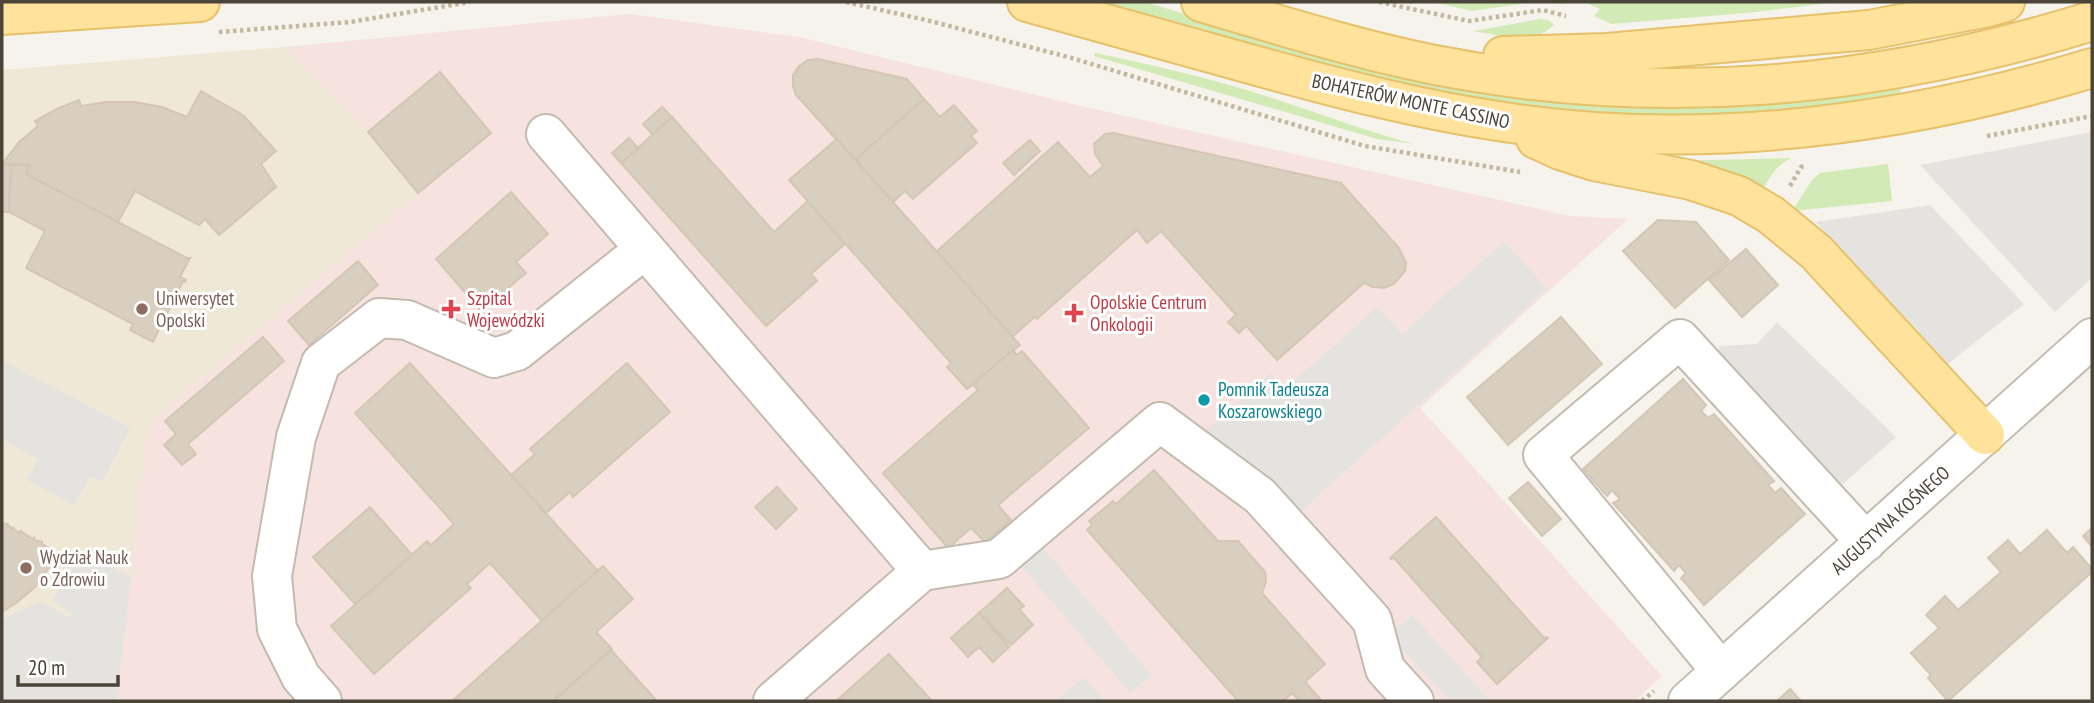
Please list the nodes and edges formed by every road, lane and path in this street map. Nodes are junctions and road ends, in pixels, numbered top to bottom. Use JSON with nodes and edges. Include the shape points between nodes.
{"nodes":[{"id":1,"x":470,"y":2,"type":"edge"},
{"id":2,"x":1027,"y":2,"type":"edge"},
{"id":3,"x":1200,"y":2,"type":"edge"},
{"id":4,"x":2005,"y":2,"type":"edge"},
{"id":5,"x":2,"y":15,"type":"edge"},
{"id":6,"x":207,"y":17,"type":"edge"},
{"id":7,"x":2092,"y":21,"type":"edge"},
{"id":8,"x":1430,"y":64,"type":"junction"},
{"id":9,"x":2092,"y":68,"type":"edge"},
{"id":10,"x":2092,"y":116,"type":"edge"},
{"id":11,"x":1506,"y":122,"type":"junction"},
{"id":12,"x":546,"y":134,"type":"dead end"},
{"id":13,"x":1977,"y":138,"type":"dead end"},
{"id":14,"x":1810,"y":164,"type":"dead end"},
{"id":15,"x":1771,"y":215,"type":"junction"},
{"id":16,"x":645,"y":248,"type":"junction"},
{"id":17,"x":2092,"y":338,"type":"edge"},
{"id":18,"x":1984,"y":435,"type":"junction"},
{"id":19,"x":1866,"y":542,"type":"junction"},
{"id":20,"x":922,"y":571,"type":"junction"},
{"id":21,"x":1721,"y":671,"type":"junction"},
{"id":22,"x":322,"y":701,"type":"edge"},
{"id":23,"x":773,"y":701,"type":"edge"},
{"id":24,"x":1414,"y":701,"type":"edge"},
{"id":25,"x":1688,"y":701,"type":"edge"}],
"edges":[{"from":1,"to":6,"type":"path","via":[[350,22]]},
{"from":2,"to":11,"type":"main road","name":"BOHATERÓW MONTE CASSINO","via":[[1369,96]]},
{"from":3,"to":8,"type":"main road","name":"BOHATERÓW MONTE CASSINO"},
{"from":4,"to":8,"type":"main road","via":[[1869,30],[1607,53],[1460,56]]},
{"from":5,"to":6,"type":"main road"},
{"from":7,"to":8,"type":"main road","name":"BOHATERÓW MONTE CASSINO","via":[[1943,61],[1783,85],[1639,88],[1562,83]]},
{"from":9,"to":11,"type":"main road","name":"BOHATERÓW MONTE CASSINO","via":[[1970,102],[1809,128],[1690,134],[1588,131]]},
{"from":10,"to":13,"type":"path"},
{"from":11,"to":15,"type":"main road","via":[[1568,153],[1691,180],[1739,196]]},
{"from":12,"to":16,"type":"street"},
{"from":14,"to":15,"type":"path","via":[[1801,167]]},
{"from":15,"to":18,"type":"main road","via":[[1816,252]]},
{"from":16,"to":20,"type":"street"},
{"from":16,"to":22,"type":"street","via":[[517,351],[495,358],[407,320],[379,318],[321,363],[296,437],[272,576],[277,629],[301,677]]},
{"from":17,"to":18,"type":"street","name":"AUGUSTYNA KOŚNEGO"},
{"from":18,"to":19,"type":"street","name":"AUGUSTYNA KOŚNEGO"},
{"from":19,"to":21,"type":"street","name":"AUGUSTYNA KOŚNEGO"},
{"from":19,"to":21,"type":"street","via":[[1679,339],[1542,455]]},
{"from":20,"to":23,"type":"street"},
{"from":20,"to":24,"type":"street","via":[[999,559],[1160,422],[1260,496],[1372,620],[1385,669]]},
{"from":21,"to":25,"type":"street","name":"AUGUSTYNA KOŚNEGO"}]}
